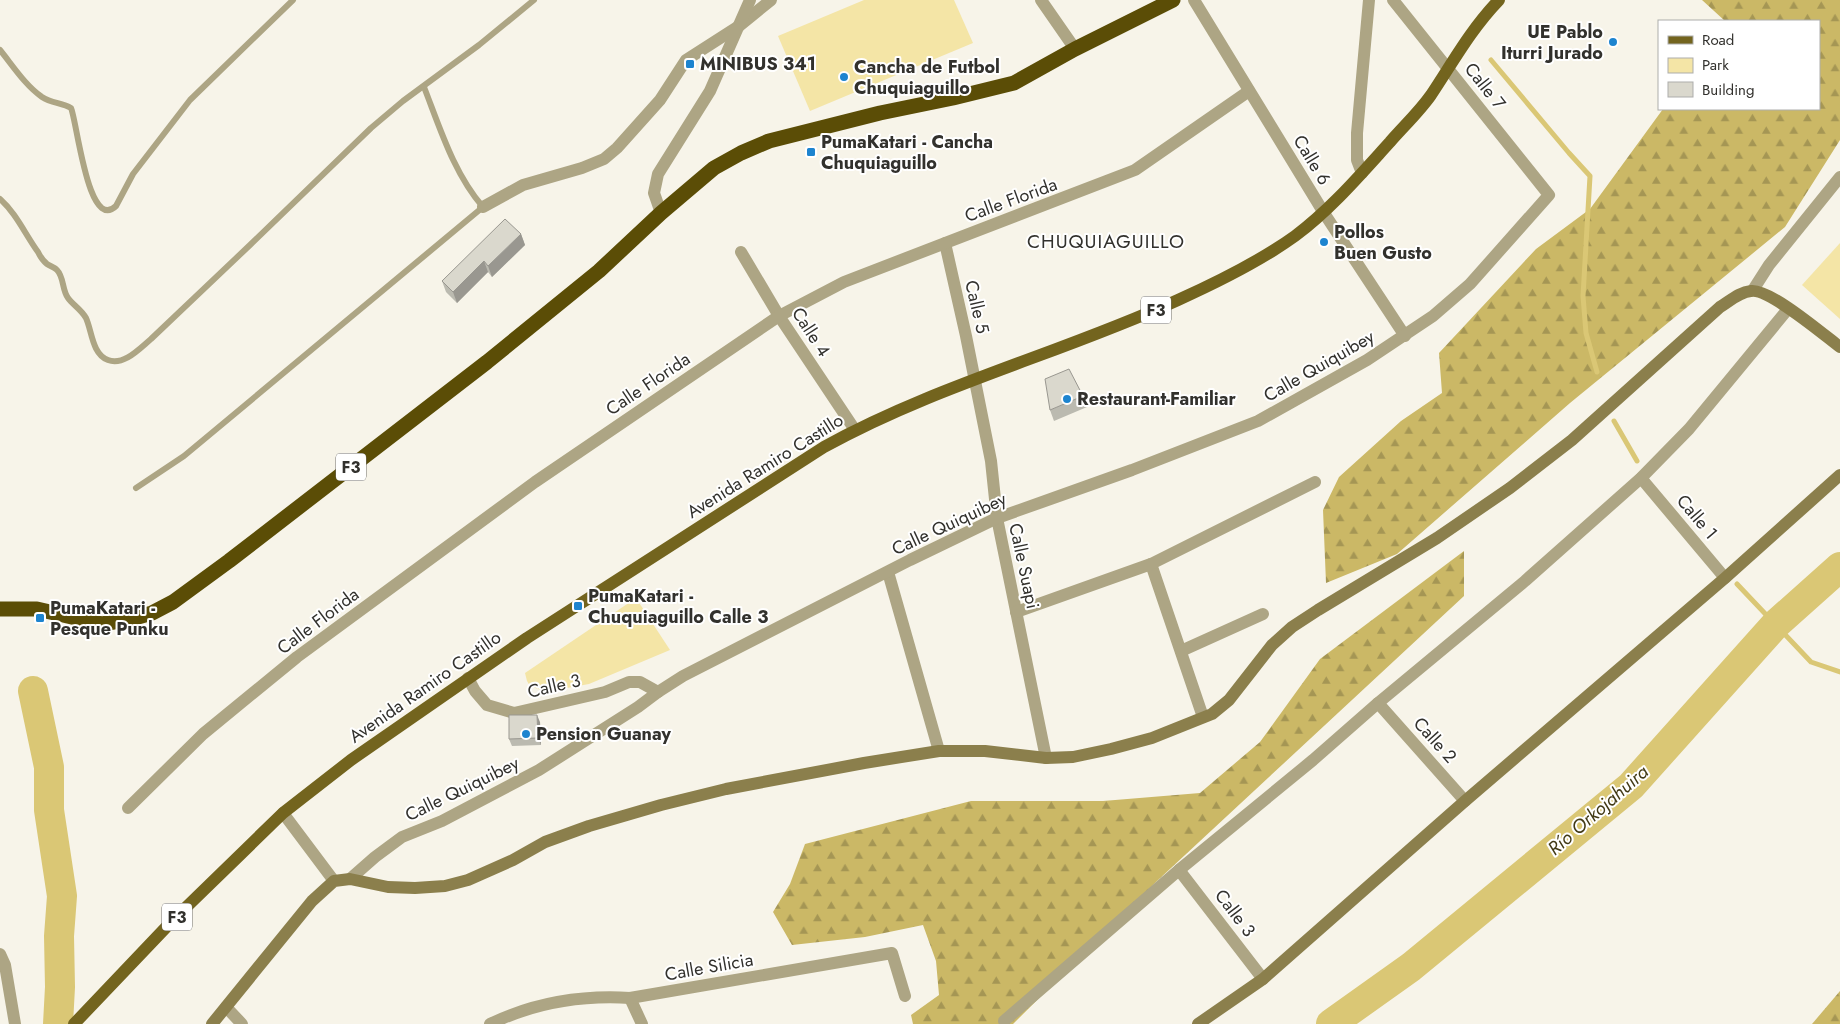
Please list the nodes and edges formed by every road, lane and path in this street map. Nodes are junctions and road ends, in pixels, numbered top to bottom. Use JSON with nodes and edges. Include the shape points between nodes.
{"nodes":[{"id":1,"x":293,"y":0,"type":"edge"},
{"id":2,"x":534,"y":0,"type":"edge"},
{"id":3,"x":750,"y":0,"type":"edge"},
{"id":4,"x":771,"y":0,"type":"edge"},
{"id":5,"x":1041,"y":0,"type":"edge"},
{"id":6,"x":1173,"y":0,"type":"edge"},
{"id":7,"x":1194,"y":0,"type":"edge"},
{"id":8,"x":1369,"y":0,"type":"edge"},
{"id":9,"x":1393,"y":0,"type":"edge"},
{"id":10,"x":1499,"y":0,"type":"edge"},
{"id":11,"x":739,"y":26,"type":"junction"},
{"id":12,"x":1075,"y":49,"type":"junction"},
{"id":13,"x":0,"y":50,"type":"edge"},
{"id":14,"x":1448,"y":68,"type":"junction"},
{"id":15,"x":424,"y":87,"type":"junction"},
{"id":16,"x":1249,"y":91,"type":"junction"},
{"id":17,"x":1362,"y":173,"type":"junction"},
{"id":18,"x":1840,"y":177,"type":"edge"},
{"id":19,"x":1549,"y":195,"type":"joint"},
{"id":20,"x":0,"y":199,"type":"edge"},
{"id":21,"x":483,"y":207,"type":"junction"},
{"id":22,"x":661,"y":213,"type":"junction"},
{"id":23,"x":1324,"y":213,"type":"junction"},
{"id":24,"x":944,"y":243,"type":"junction"},
{"id":25,"x":741,"y":252,"type":"dead end"},
{"id":26,"x":1753,"y":290,"type":"junction"},
{"id":27,"x":1788,"y":309,"type":"junction"},
{"id":28,"x":779,"y":316,"type":"junction"},
{"id":29,"x":1404,"y":336,"type":"junction"},
{"id":30,"x":1840,"y":347,"type":"edge"},
{"id":31,"x":974,"y":380,"type":"junction"},
{"id":32,"x":854,"y":430,"type":"junction"},
{"id":33,"x":1840,"y":475,"type":"edge"},
{"id":34,"x":1641,"y":478,"type":"junction"},
{"id":35,"x":1315,"y":482,"type":"dead end"},
{"id":36,"x":136,"y":488,"type":"dead end"},
{"id":37,"x":997,"y":518,"type":"junction"},
{"id":38,"x":1151,"y":564,"type":"junction"},
{"id":39,"x":888,"y":572,"type":"junction"},
{"id":40,"x":1725,"y":578,"type":"junction"},
{"id":41,"x":0,"y":609,"type":"edge"},
{"id":42,"x":1016,"y":612,"type":"junction"},
{"id":43,"x":1263,"y":614,"type":"dead end"},
{"id":44,"x":1180,"y":651,"type":"junction"},
{"id":45,"x":468,"y":678,"type":"junction"},
{"id":46,"x":658,"y":692,"type":"junction"},
{"id":47,"x":1378,"y":703,"type":"junction"},
{"id":48,"x":1204,"y":716,"type":"junction"},
{"id":49,"x":939,"y":751,"type":"junction"},
{"id":50,"x":1046,"y":758,"type":"junction"},
{"id":51,"x":1465,"y":801,"type":"junction"},
{"id":52,"x":128,"y":808,"type":"dead end"},
{"id":53,"x":284,"y":813,"type":"junction"},
{"id":54,"x":1179,"y":870,"type":"junction"},
{"id":55,"x":350,"y":879,"type":"junction"},
{"id":56,"x":334,"y":882,"type":"junction"},
{"id":57,"x":0,"y":954,"type":"edge"},
{"id":58,"x":1263,"y":978,"type":"junction"},
{"id":59,"x":905,"y":996,"type":"dead end"},
{"id":60,"x":630,"y":998,"type":"junction"},
{"id":61,"x":226,"y":1007,"type":"junction"},
{"id":62,"x":1004,"y":1022,"type":"dead end"},
{"id":63,"x":15,"y":1024,"type":"edge"},
{"id":64,"x":74,"y":1024,"type":"edge"},
{"id":65,"x":212,"y":1024,"type":"edge"},
{"id":66,"x":242,"y":1024,"type":"edge"},
{"id":67,"x":490,"y":1024,"type":"edge"},
{"id":68,"x":642,"y":1024,"type":"edge"},
{"id":69,"x":1198,"y":1024,"type":"edge"}],
"edges":[{"from":1,"to":13,"type":"lane","via":[[190,100],[133,174],[116,206],[107,211],[98,206],[90,188],[72,108],[42,97]]},
{"from":2,"to":15,"type":"lane"},
{"from":3,"to":11,"type":"street"},
{"from":4,"to":11,"type":"street"},
{"from":5,"to":12,"type":"street"},
{"from":6,"to":12,"type":"highway","number":"F3"},
{"from":7,"to":16,"type":"street","name":"Calle 6"},
{"from":8,"to":17,"type":"street","via":[[1357,133],[1357,160]]},
{"from":9,"to":14,"type":"street","name":"Calle 7"},
{"from":10,"to":14,"type":"main road","name":"Avenida Ramiro Castillo","number":"F3","via":[[1473,30]]},
{"from":11,"to":21,"type":"street","via":[[686,60],[660,100],[604,158],[524,185]]},
{"from":11,"to":22,"type":"street","via":[[710,91],[658,174],[654,193]]},
{"from":12,"to":22,"type":"highway","number":"F3","via":[[1014,83],[769,141],[714,168]]},
{"from":14,"to":17,"type":"main road","name":"Avenida Ramiro Castillo","number":"F3","via":[[1430,96]]},
{"from":14,"to":19,"type":"street","name":"Calle 7"},
{"from":15,"to":20,"type":"lane","via":[[371,128],[158,332],[122,360],[106,360],[100,355],[86,319],[78,306],[68,299],[57,270],[46,264],[11,209]]},
{"from":15,"to":21,"type":"lane","via":[[455,165]]},
{"from":16,"to":23,"type":"street","name":"Calle 6"},
{"from":16,"to":24,"type":"street","name":"Calle Florida","via":[[1135,170]]},
{"from":17,"to":23,"type":"main road","name":"Avenida Ramiro Castillo","number":"F3"},
{"from":18,"to":26,"type":"street","via":[[1769,265]]},
{"from":19,"to":29,"type":"street","name":"Calle Quiquibey","via":[[1470,284]]},
{"from":21,"to":36,"type":"lane","via":[[184,456]]},
{"from":22,"to":41,"type":"highway","number":"F3","via":[[599,270],[487,362],[173,602],[145,615],[102,624],[37,609]]},
{"from":23,"to":29,"type":"street","name":"Calle 6"},
{"from":23,"to":31,"type":"main road","name":"Avenida Ramiro Castillo","number":"F3","via":[[1294,237],[1216,283],[1132,321]]},
{"from":24,"to":28,"type":"street","name":"Calle Florida","via":[[844,282]]},
{"from":24,"to":31,"type":"street","name":"Calle 5"},
{"from":25,"to":28,"type":"street","name":"Calle 4"},
{"from":26,"to":27,"type":"main road","via":[[1770,296]]},
{"from":26,"to":48,"type":"main road","via":[[1720,307],[1572,440],[1510,488],[1437,538],[1292,627],[1272,645],[1229,700],[1212,714]]},
{"from":27,"to":30,"type":"main road"},
{"from":27,"to":34,"type":"street","via":[[1689,429]]},
{"from":28,"to":32,"type":"street","name":"Calle 4"},
{"from":28,"to":52,"type":"street","name":"Calle Florida","via":[[535,482],[297,657],[203,734]]},
{"from":29,"to":37,"type":"street","name":"Calle Quiquibey","via":[[1258,421]]},
{"from":31,"to":32,"type":"main road","name":"Avenida Ramiro Castillo","number":"F3"},
{"from":31,"to":37,"type":"street","name":"Calle Suapi","via":[[991,461]]},
{"from":32,"to":45,"type":"main road","name":"Avenida Ramiro Castillo","number":"F3"},
{"from":33,"to":40,"type":"main road"},
{"from":34,"to":40,"type":"street","name":"Calle 1"},
{"from":34,"to":47,"type":"street","via":[[1525,581]]},
{"from":35,"to":38,"type":"street"},
{"from":37,"to":39,"type":"street","name":"Calle Quiquibey"},
{"from":37,"to":42,"type":"street","name":"Calle Suapi"},
{"from":38,"to":42,"type":"street"},
{"from":38,"to":44,"type":"street"},
{"from":39,"to":46,"type":"street","name":"Calle Quiquibey","via":[[683,676]]},
{"from":39,"to":49,"type":"street"},
{"from":40,"to":51,"type":"main road"},
{"from":42,"to":50,"type":"street","name":"Calle Suapi"},
{"from":43,"to":44,"type":"street"},
{"from":44,"to":48,"type":"street"},
{"from":45,"to":46,"type":"street","name":"Calle 3","via":[[488,706],[514,713],[605,692],[629,682],[640,682]]},
{"from":45,"to":53,"type":"main road","name":"Avenida Ramiro Castillo","number":"F3","via":[[351,760]]},
{"from":46,"to":55,"type":"street","name":"Calle Quiquibey","via":[[539,770],[442,821],[402,838]]},
{"from":47,"to":51,"type":"street","name":"Calle 2"},
{"from":47,"to":54,"type":"street"},
{"from":48,"to":50,"type":"main road","via":[[1152,738],[1111,749],[1073,757]]},
{"from":49,"to":50,"type":"main road","via":[[984,751]]},
{"from":49,"to":55,"type":"main road","via":[[726,789],[661,804],[545,842],[468,880],[445,886],[388,887]]},
{"from":51,"to":58,"type":"main road"},
{"from":53,"to":56,"type":"street"},
{"from":53,"to":64,"type":"main road","name":"Avenida Ramiro Castillo","number":"F3"},
{"from":54,"to":58,"type":"street","name":"Calle 3"},
{"from":54,"to":62,"type":"street"},
{"from":55,"to":56,"type":"main road"},
{"from":56,"to":61,"type":"main road","via":[[312,900]]},
{"from":57,"to":63,"type":"street","via":[[5,965]]},
{"from":58,"to":69,"type":"main road"},
{"from":59,"to":60,"type":"street","name":"Calle Silicia","via":[[892,953]]},
{"from":60,"to":67,"type":"street","name":"Calle Silicia","via":[[576,999],[511,1014]]},
{"from":60,"to":68,"type":"street"},
{"from":61,"to":65,"type":"main road"},
{"from":61,"to":66,"type":"street"}]}
